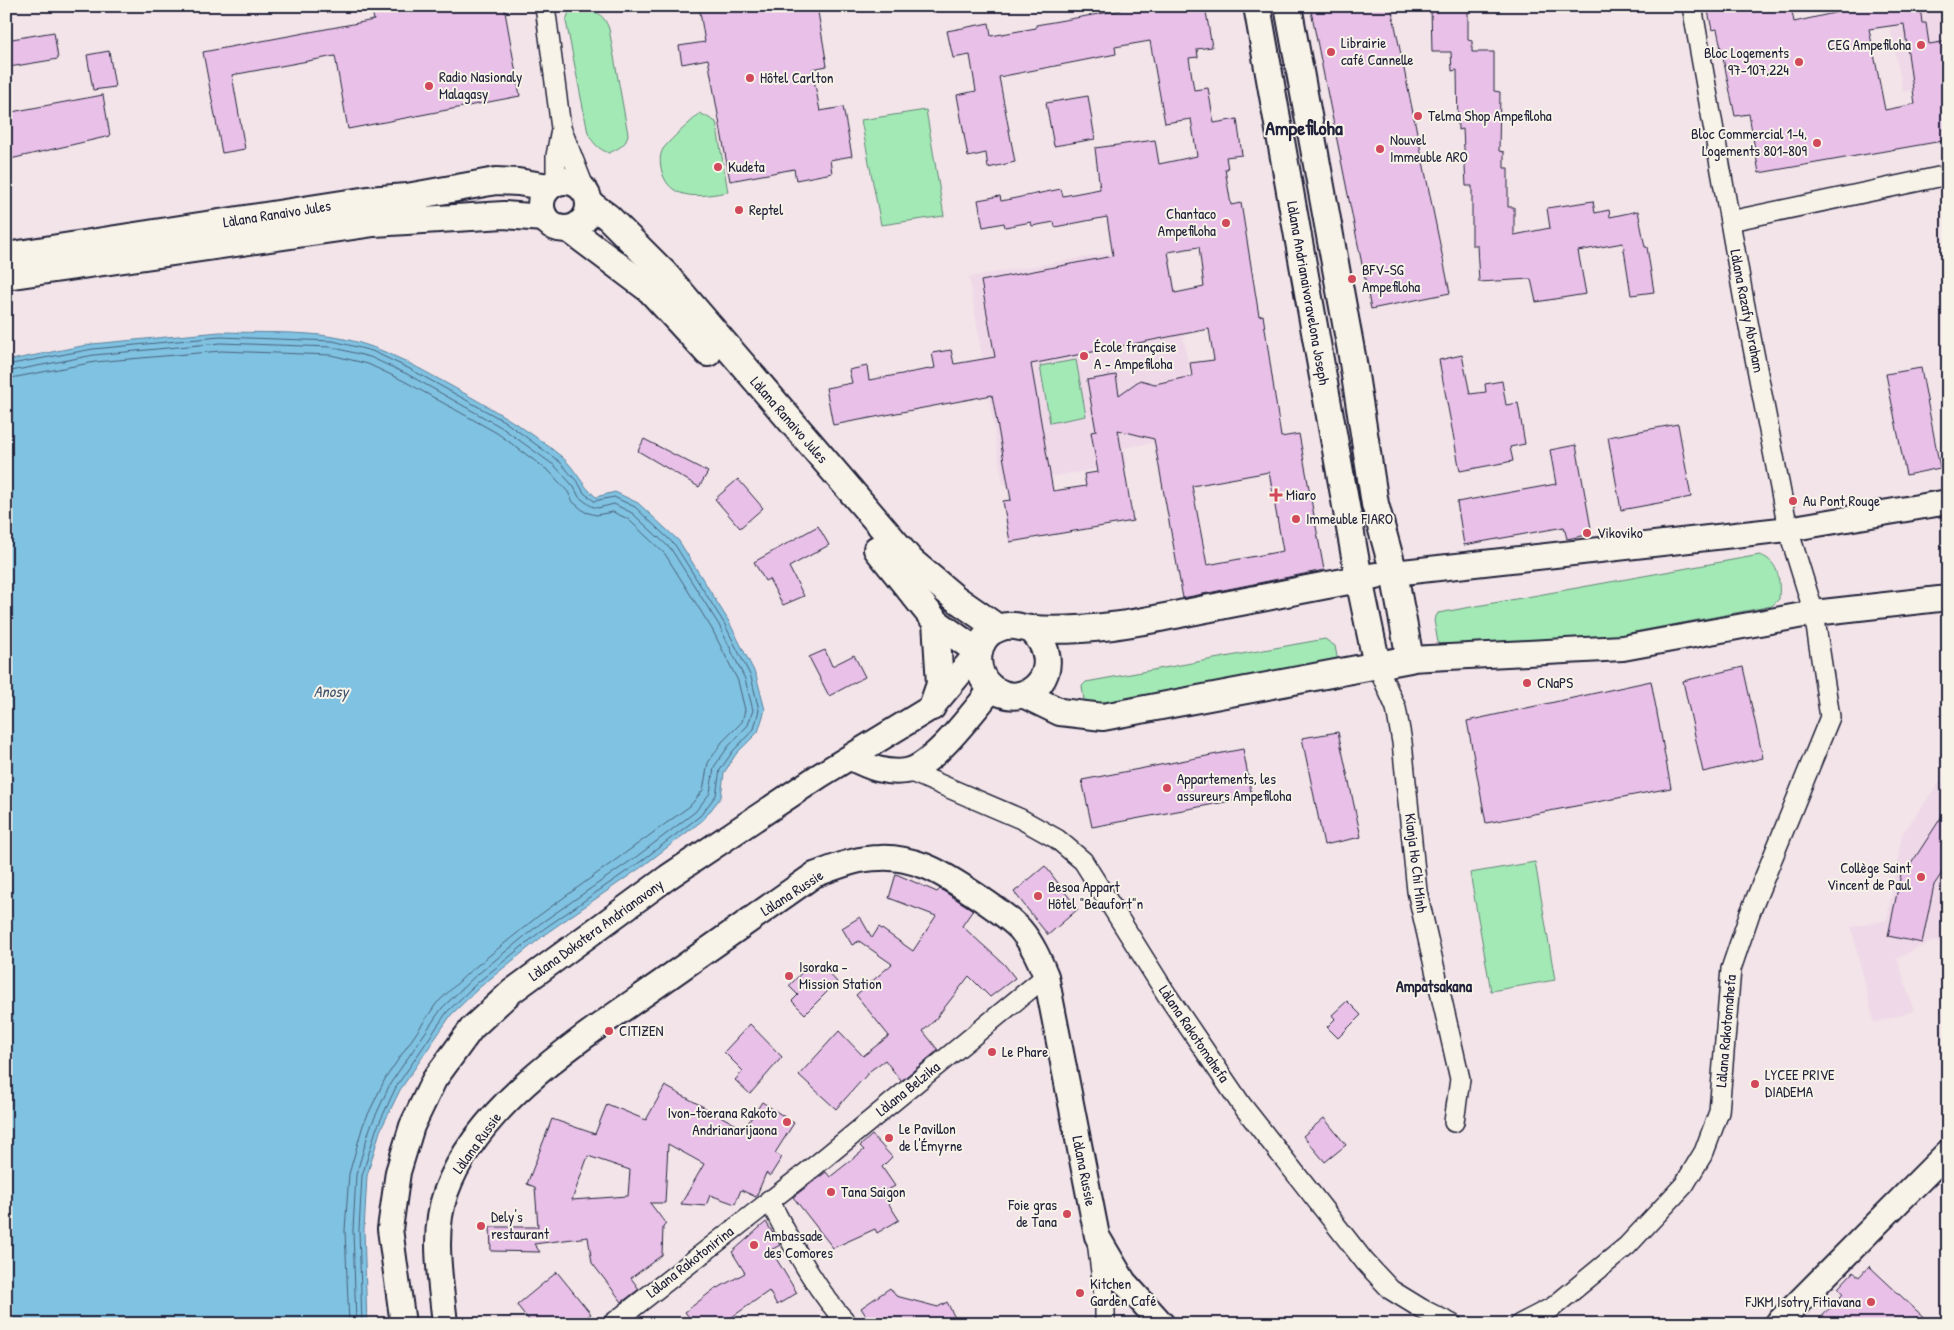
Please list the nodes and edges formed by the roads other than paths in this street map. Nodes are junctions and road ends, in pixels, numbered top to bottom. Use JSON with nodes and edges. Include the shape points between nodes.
{"nodes":[{"id":1,"x":545,"y":6,"type":"edge"},
{"id":2,"x":1257,"y":6,"type":"edge"},
{"id":3,"x":1288,"y":6,"type":"edge"},
{"id":4,"x":1692,"y":6,"type":"edge"},
{"id":5,"x":561,"y":128,"type":"junction"},
{"id":6,"x":1948,"y":175,"type":"edge"},
{"id":7,"x":553,"y":184,"type":"junction"},
{"id":8,"x":587,"y":198,"type":"junction"},
{"id":9,"x":544,"y":218,"type":"junction"},
{"id":10,"x":1730,"y":221,"type":"junction"},
{"id":11,"x":569,"y":229,"type":"junction"},
{"id":12,"x":6,"y":256,"type":"edge"},
{"id":13,"x":6,"y":276,"type":"edge"},
{"id":14,"x":1948,"y":502,"type":"edge"},
{"id":15,"x":1788,"y":529,"type":"junction"},
{"id":16,"x":1406,"y":573,"type":"junction"},
{"id":17,"x":1359,"y":579,"type":"junction"},
{"id":18,"x":1948,"y":598,"type":"edge"},
{"id":19,"x":1814,"y":612,"type":"junction"},
{"id":20,"x":936,"y":622,"type":"junction"},
{"id":21,"x":998,"y":628,"type":"junction"},
{"id":22,"x":1031,"y":629,"type":"junction"},
{"id":23,"x":978,"y":652,"type":"junction"},
{"id":24,"x":1410,"y":659,"type":"junction"},
{"id":25,"x":1377,"y":665,"type":"junction"},
{"id":26,"x":992,"y":689,"type":"junction"},
{"id":27,"x":1023,"y":694,"type":"junction"},
{"id":28,"x":932,"y":706,"type":"junction"},
{"id":29,"x":934,"y":756,"type":"junction"},
{"id":30,"x":851,"y":758,"type":"junction"},
{"id":31,"x":909,"y":771,"type":"junction"},
{"id":32,"x":951,"y":788,"type":"junction"},
{"id":33,"x":1046,"y":976,"type":"junction"},
{"id":34,"x":1454,"y":1122,"type":"dead end"},
{"id":35,"x":1948,"y":1152,"type":"edge"},
{"id":36,"x":769,"y":1200,"type":"junction"},
{"id":37,"x":1096,"y":1236,"type":"junction"},
{"id":38,"x":403,"y":1324,"type":"edge"},
{"id":39,"x":445,"y":1324,"type":"edge"},
{"id":40,"x":612,"y":1324,"type":"edge"},
{"id":41,"x":848,"y":1324,"type":"edge"},
{"id":42,"x":1105,"y":1324,"type":"edge"},
{"id":43,"x":1162,"y":1324,"type":"edge"},
{"id":44,"x":1452,"y":1324,"type":"edge"},
{"id":45,"x":1520,"y":1324,"type":"edge"},
{"id":46,"x":1777,"y":1324,"type":"edge"}],
"edges":[{"from":1,"to":5,"type":"street"},
{"from":2,"to":17,"type":"main road","name":"Làlana Andrianaivoravelona Joseph"},
{"from":3,"to":16,"type":"main road","name":"Làlana Andrianaivoravelona Joseph","via":[[1352,356],[1375,504]]},
{"from":4,"to":10,"type":"street","name":"Làlana Razafy Abraham"},
{"from":5,"to":7,"type":"street"},
{"from":5,"to":8,"type":"street"},
{"from":6,"to":10,"type":"street"},
{"from":7,"to":8,"type":"main road","via":[[568,180],[578,184]]},
{"from":7,"to":9,"type":"main road","via":[[541,201]]},
{"from":7,"to":12,"type":"main road","name":"Làlana Ranaivo Jules","via":[[496,181]]},
{"from":8,"to":11,"type":"main road","via":[[584,220]]},
{"from":8,"to":21,"type":"main road","name":"Làlana Ranaivo Jules","via":[[664,274],[911,561]]},
{"from":9,"to":11,"type":"main road","via":[[555,227]]},
{"from":9,"to":13,"type":"main road","name":"Làlana Ranaivo Jules","via":[[504,215],[374,223]]},
{"from":10,"to":15,"type":"street","name":"Làlana Razafy Abraham"},
{"from":11,"to":20,"type":"main road","name":"Làlana Ranaivo Jules","via":[[650,290],[699,342]]},
{"from":14,"to":15,"type":"street"},
{"from":15,"to":16,"type":"street"},
{"from":15,"to":19,"type":"street","name":"Làlana Razafy Abraham"},
{"from":16,"to":17,"type":"main road"},
{"from":16,"to":24,"type":"main road"},
{"from":17,"to":22,"type":"main road","via":[[1111,626]]},
{"from":17,"to":25,"type":"main road","name":"Kianja Ho Chi Minh"},
{"from":18,"to":19,"type":"street"},
{"from":19,"to":24,"type":"street","via":[[1624,648]]},
{"from":19,"to":45,"type":"street","name":"Làlana Rakotomahefa","via":[[1830,717],[1750,913],[1731,969],[1719,1112],[1704,1152],[1684,1185],[1627,1246],[1553,1307]]},
{"from":20,"to":23,"type":"main road","name":"Làlana Ranaivo Jules"},
{"from":20,"to":28,"type":"main road","via":[[940,684]]},
{"from":21,"to":22,"type":"main road","via":[[1014,624]]},
{"from":21,"to":23,"type":"main road","via":[[984,638]]},
{"from":22,"to":27,"type":"main road","via":[[1046,647],[1048,659],[1042,681]]},
{"from":23,"to":26,"type":"main road","via":[[982,678]]},
{"from":23,"to":28,"type":"street","name":"Làlana Dokotera Andrianavony"},
{"from":24,"to":25,"type":"main road"},
{"from":25,"to":27,"type":"main road","via":[[1103,717],[1060,712]]},
{"from":25,"to":34,"type":"street","name":"Kianja Ho Chi Minh","via":[[1396,708],[1417,891],[1460,1079]]},
{"from":26,"to":27,"type":"main road","via":[[1007,695]]},
{"from":26,"to":29,"type":"street"},
{"from":28,"to":30,"type":"street","name":"Làlana Dokotera Andrianavony"},
{"from":29,"to":31,"type":"street"},
{"from":29,"to":32,"type":"street"},
{"from":30,"to":31,"type":"street","via":[[871,768],[889,772]]},
{"from":30,"to":38,"type":"street","name":"Làlana Dokotera Andrianavony","via":[[668,877],[511,992],[472,1028],[434,1080],[412,1126],[398,1172],[390,1229]]},
{"from":31,"to":32,"type":"street","name":"Làlana Rakotomahefa"},
{"from":32,"to":44,"type":"street","name":"Làlana Rakotomahefa","via":[[1057,839],[1082,861],[1167,996],[1241,1104],[1365,1262],[1391,1290]]},
{"from":33,"to":36,"type":"street","name":"Làlana Belzika"},
{"from":33,"to":37,"type":"street","name":"Làlana Russie"},
{"from":33,"to":39,"type":"street","name":"Làlana Russie","via":[[1035,950],[1019,928],[996,909],[926,867],[904,860],[881,858],[853,860],[814,875],[547,1065],[506,1103],[477,1138],[456,1168],[439,1223],[438,1251]]},
{"from":35,"to":46,"type":"street"},
{"from":36,"to":40,"type":"street","name":"Làlana Rakotonirina"},
{"from":36,"to":41,"type":"street","via":[[799,1256],[836,1312]]},
{"from":37,"to":42,"type":"street"},
{"from":37,"to":43,"type":"street","name":"Làlana Russie","via":[[1124,1282]]}]}
